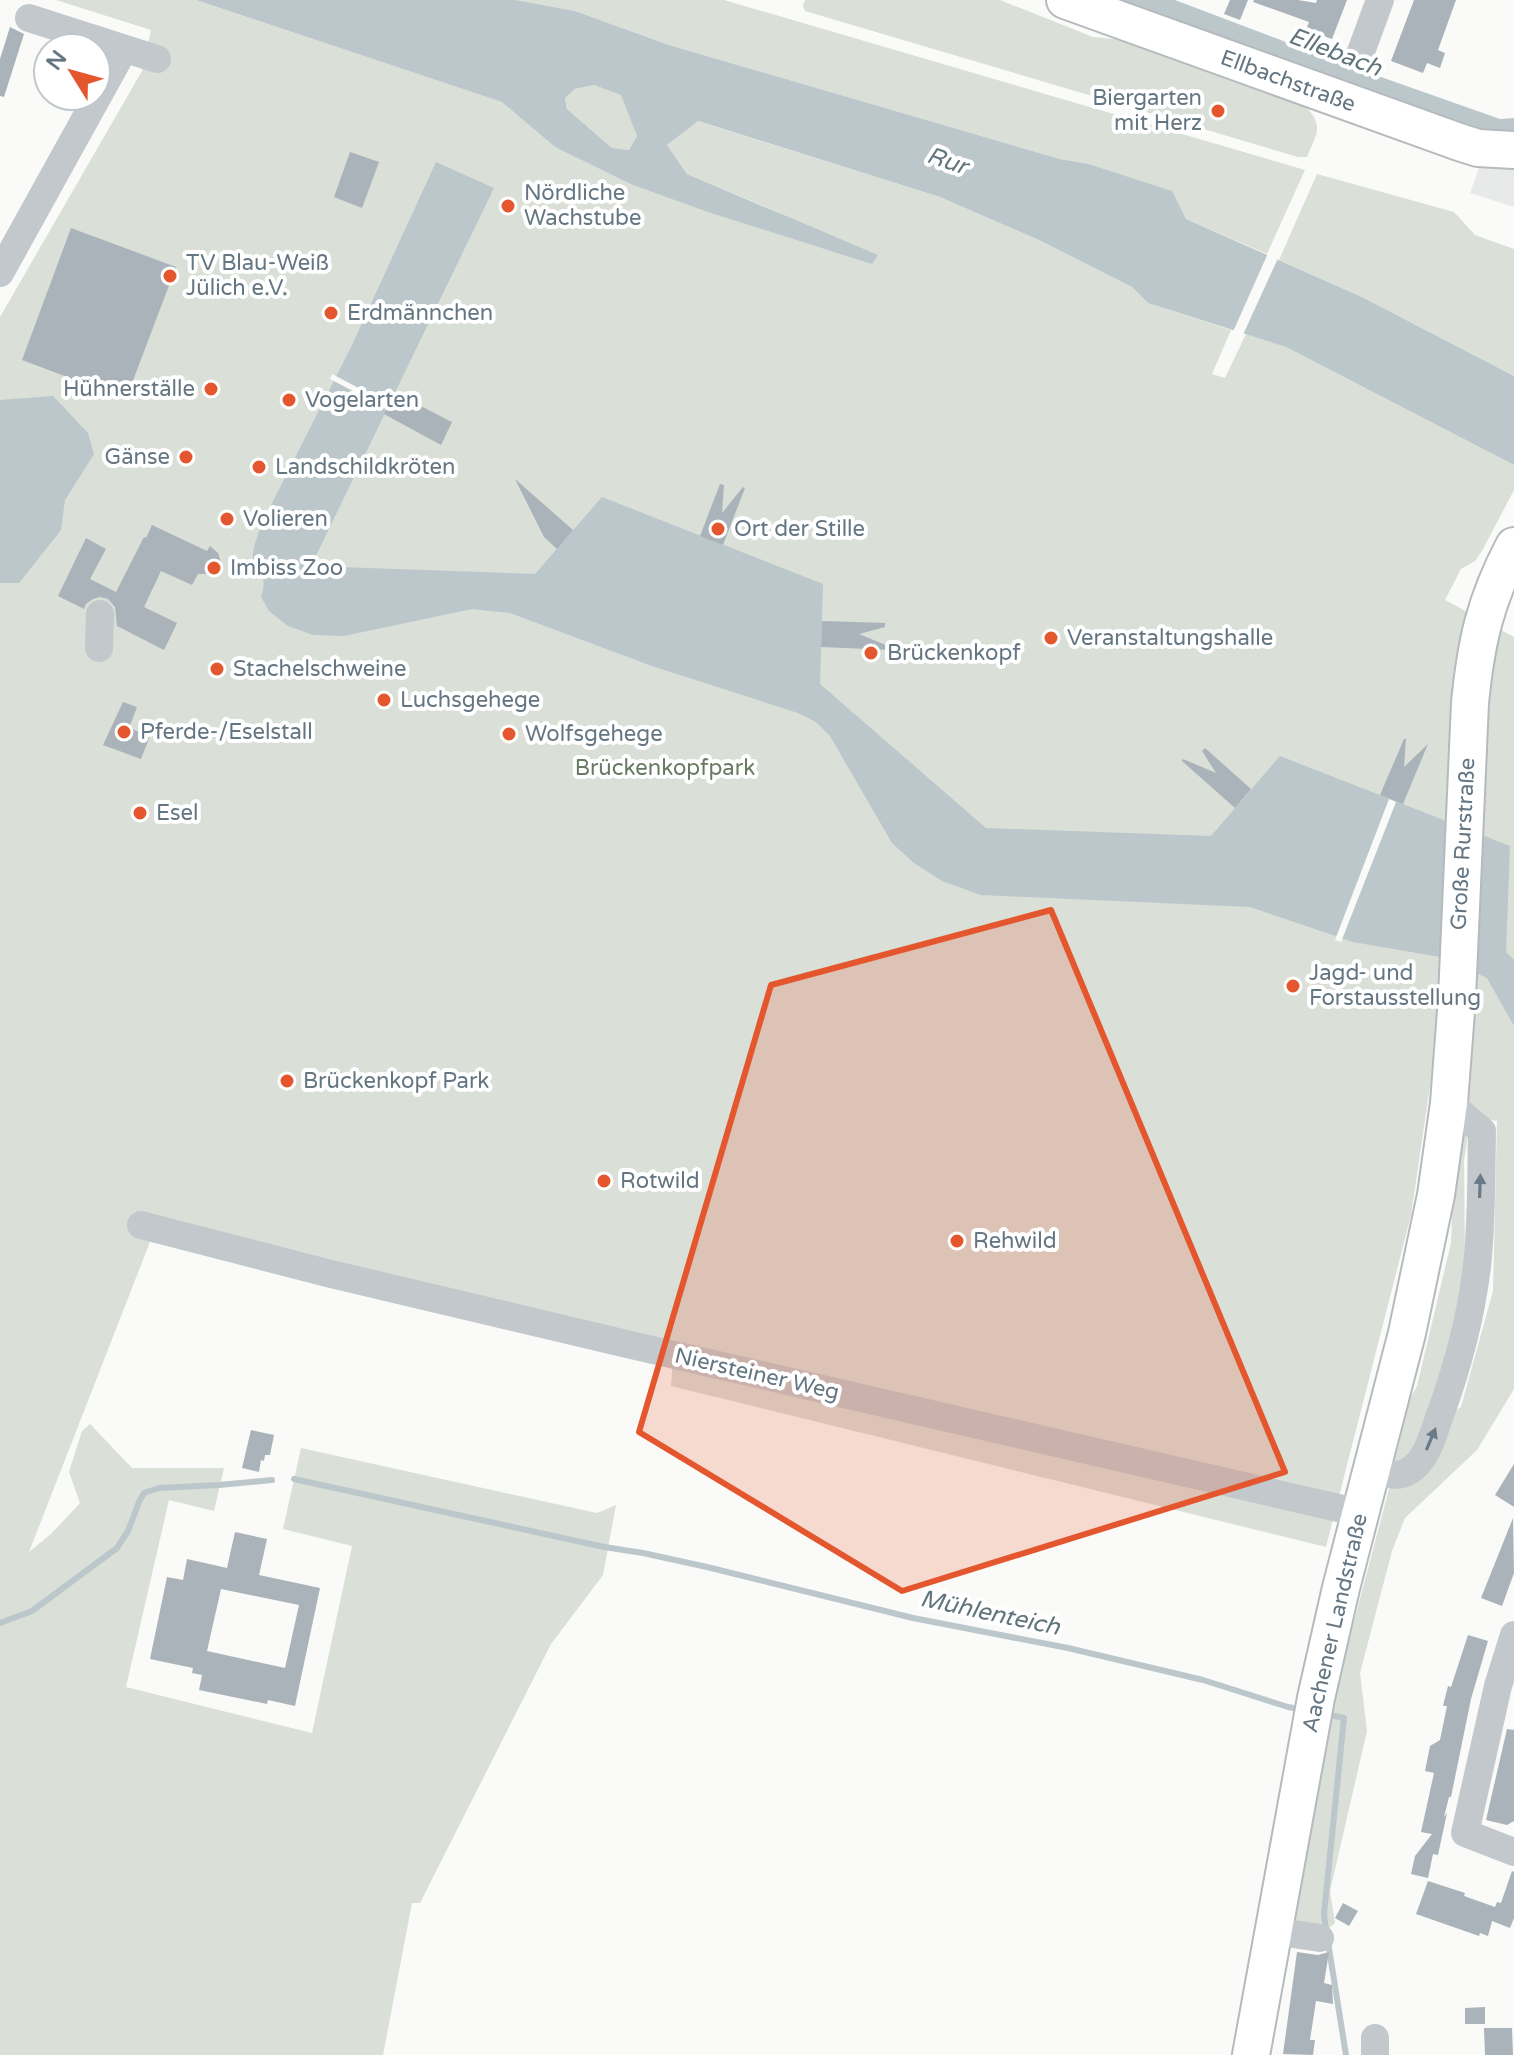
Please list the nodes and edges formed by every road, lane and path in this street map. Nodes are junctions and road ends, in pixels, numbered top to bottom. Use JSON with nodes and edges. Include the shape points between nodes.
{"nodes":[{"id":1,"x":1065,"y":0,"type":"edge"},
{"id":2,"x":1380,"y":0,"type":"edge"},
{"id":3,"x":29,"y":18,"type":"dead end"},
{"id":4,"x":124,"y":49,"type":"junction"},
{"id":5,"x":157,"y":59,"type":"dead end"},
{"id":6,"x":1358,"y":60,"type":"dead end"},
{"id":7,"x":1514,"y":150,"type":"edge"},
{"id":8,"x":0,"y":273,"type":"edge"},
{"id":9,"x":1514,"y":546,"type":"edge"},
{"id":10,"x":1498,"y":603,"type":"edge"},
{"id":11,"x":100,"y":614,"type":"dead end"},
{"id":12,"x":99,"y":648,"type":"dead end"},
{"id":13,"x":1449,"y":1103,"type":"junction"},
{"id":14,"x":1436,"y":1195,"type":"joint"},
{"id":15,"x":148,"y":1227,"type":"dead end"},
{"id":16,"x":1372,"y":1470,"type":"junction"},
{"id":17,"x":1360,"y":1513,"type":"junction"},
{"id":18,"x":1514,"y":1635,"type":"edge"},
{"id":19,"x":1506,"y":1689,"type":"edge"},
{"id":20,"x":1514,"y":1852,"type":"edge"},
{"id":21,"x":1273,"y":1931,"type":"junction"},
{"id":22,"x":1320,"y":1938,"type":"dead end"},
{"id":23,"x":1252,"y":2055,"type":"edge"}],
"edges":[{"from":1,"to":7,"type":"main road","name":"Ellbachstraße","via":[[1459,142]]},
{"from":2,"to":6,"type":"street"},
{"from":3,"to":4,"type":"street"},
{"from":4,"to":5,"type":"street"},
{"from":4,"to":8,"type":"street"},
{"from":9,"to":10,"type":"main road","name":"Große Rurstraße"},
{"from":10,"to":13,"type":"main road","name":"Große Rurstraße","via":[[1474,663],[1470,703]]},
{"from":11,"to":12,"type":"street"},
{"from":13,"to":14,"type":"main road","name":"Große Rurstraße"},
{"from":16,"to":13,"type":"street","one_way":true,"via":[[1406,1473],[1419,1463],[1455,1375],[1468,1320],[1477,1264],[1482,1131]]},
{"from":14,"to":16,"type":"main road","name":"Aachener Landstraße"},
{"from":15,"to":17,"type":"street","name":"Niersteiner Weg"},
{"from":16,"to":17,"type":"main road","name":"Aachener Landstraße"},
{"from":17,"to":21,"type":"main road","name":"Aachener Landstraße","via":[[1314,1712]]},
{"from":18,"to":19,"type":"street"},
{"from":19,"to":20,"type":"street","via":[[1465,1833]]},
{"from":21,"to":22,"type":"street"},
{"from":21,"to":23,"type":"main road","name":"Aachener Landstraße"}]}
